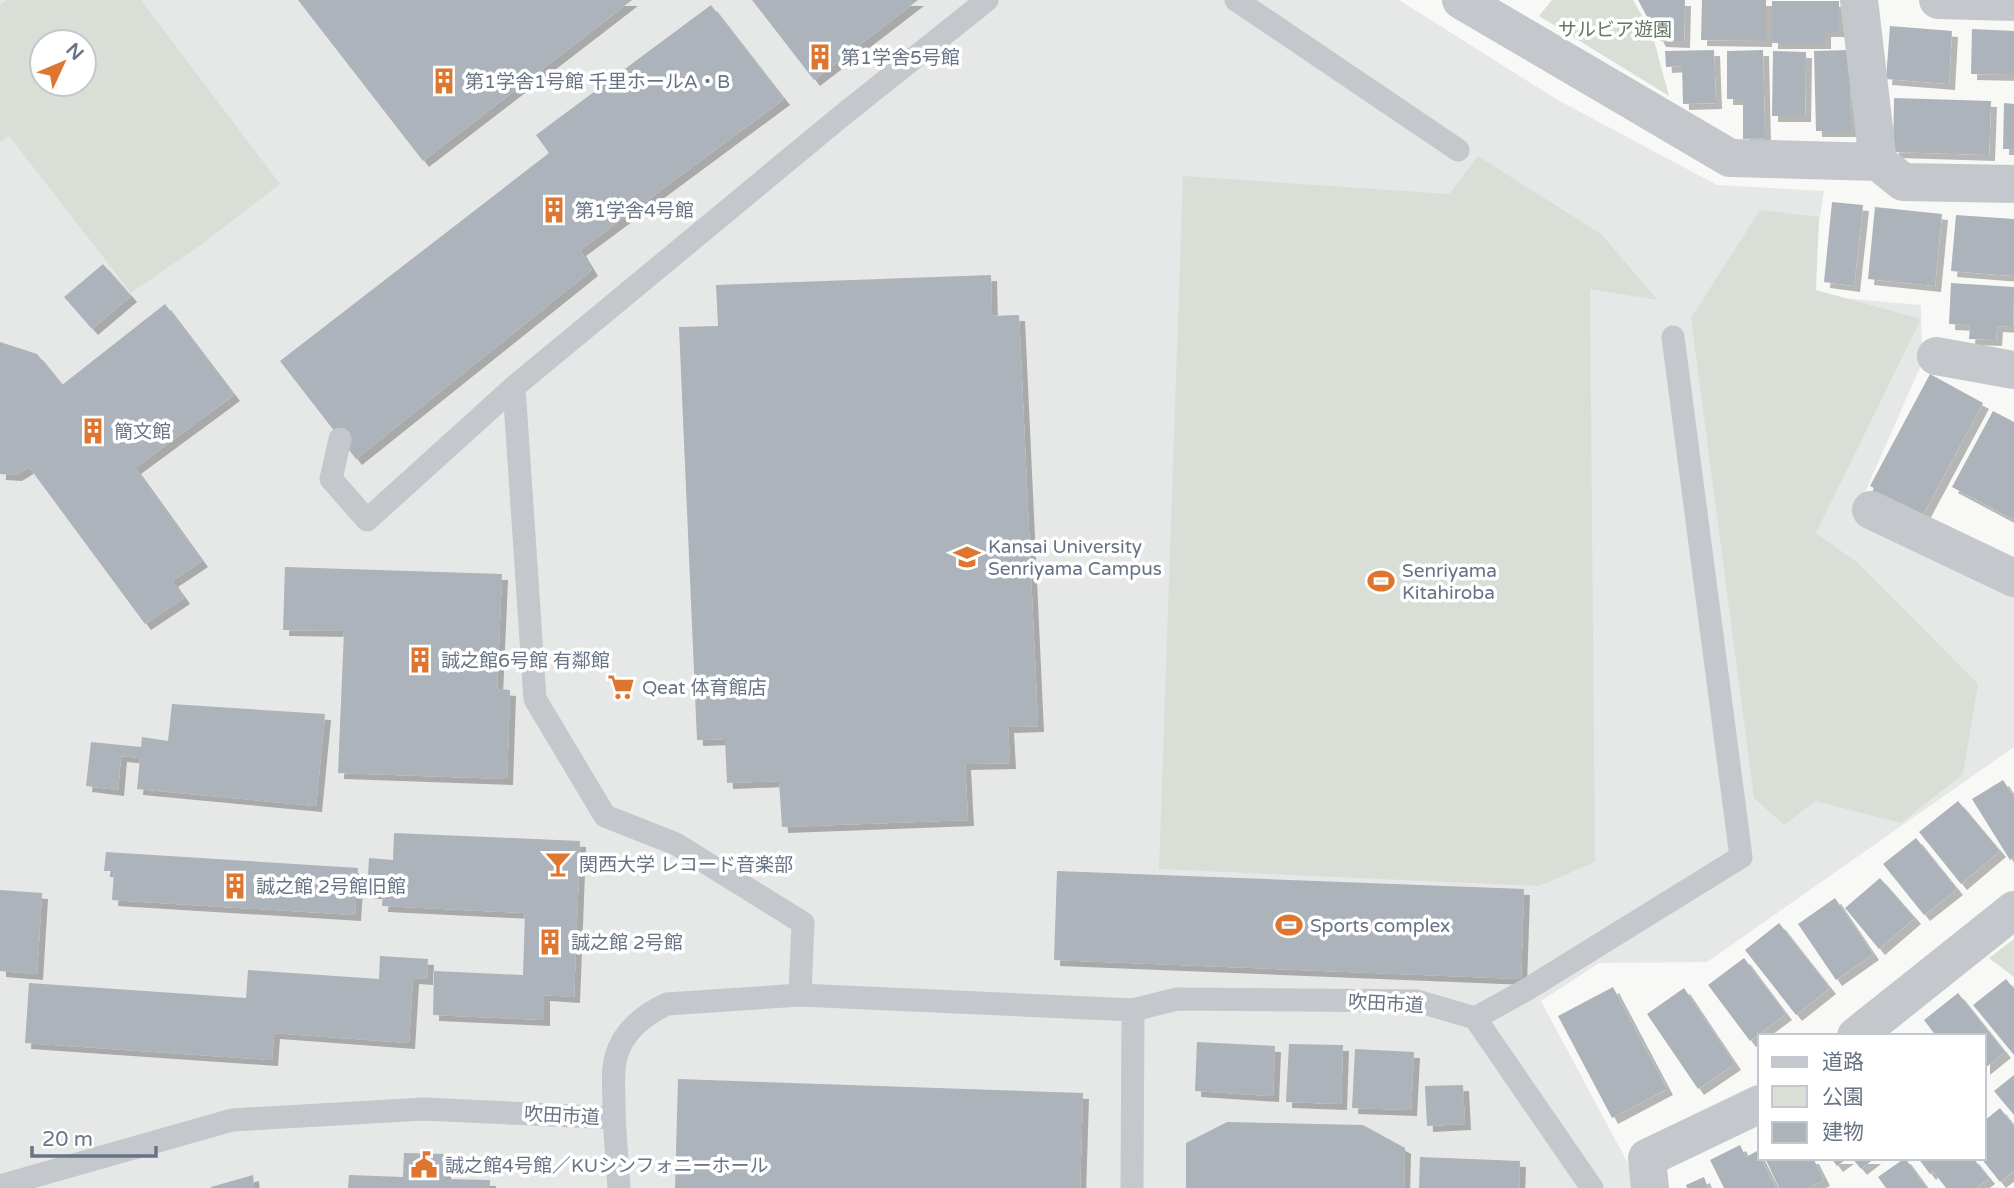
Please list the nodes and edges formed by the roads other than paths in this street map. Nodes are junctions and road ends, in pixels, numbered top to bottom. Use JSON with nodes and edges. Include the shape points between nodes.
{"nodes":[{"id":1,"x":987,"y":0,"type":"edge"},
{"id":2,"x":1236,"y":0,"type":"edge"},
{"id":3,"x":1461,"y":0,"type":"edge"},
{"id":4,"x":1859,"y":0,"type":"edge"},
{"id":5,"x":1938,"y":0,"type":"edge"},
{"id":6,"x":2014,"y":2,"type":"edge"},
{"id":7,"x":1458,"y":150,"type":"dead end"},
{"id":8,"x":1878,"y":162,"type":"junction"},
{"id":9,"x":2014,"y":184,"type":"edge"},
{"id":10,"x":1672,"y":337,"type":"dead end"},
{"id":11,"x":1936,"y":356,"type":"dead end"},
{"id":12,"x":2014,"y":370,"type":"edge"},
{"id":13,"x":513,"y":387,"type":"junction"},
{"id":14,"x":340,"y":439,"type":"dead end"},
{"id":15,"x":1871,"y":510,"type":"dead end"},
{"id":16,"x":2014,"y":578,"type":"edge"},
{"id":17,"x":2014,"y":910,"type":"edge"},
{"id":18,"x":800,"y":995,"type":"junction"},
{"id":19,"x":1133,"y":1010,"type":"junction"},
{"id":20,"x":1475,"y":1018,"type":"junction"},
{"id":21,"x":1859,"y":1034,"type":"edge"},
{"id":22,"x":1758,"y":1105,"type":"edge"},
{"id":23,"x":614,"y":1118,"type":"junction"},
{"id":24,"x":0,"y":1186,"type":"edge"},
{"id":25,"x":619,"y":1188,"type":"edge"},
{"id":26,"x":1132,"y":1188,"type":"edge"},
{"id":27,"x":1592,"y":1188,"type":"edge"},
{"id":28,"x":1650,"y":1188,"type":"edge"}],
"edges":[{"from":1,"to":13,"type":"lane"},
{"from":2,"to":7,"type":"lane"},
{"from":3,"to":8,"type":"street","via":[[1730,158]]},
{"from":4,"to":8,"type":"street"},
{"from":5,"to":6,"type":"street"},
{"from":8,"to":9,"type":"street","via":[[1903,181]]},
{"from":10,"to":20,"type":"lane","via":[[1741,857]]},
{"from":11,"to":12,"type":"street"},
{"from":13,"to":14,"type":"lane","via":[[367,520],[331,480]]},
{"from":13,"to":18,"type":"lane","via":[[535,699],[606,816],[676,845],[803,923]]},
{"from":15,"to":16,"type":"street"},
{"from":17,"to":21,"type":"street"},
{"from":18,"to":19,"type":"lane","name":"吹田市道"},
{"from":18,"to":23,"type":"lane","name":"吹田市道","via":[[667,1004],[654,1010],[624,1039],[615,1058]]},
{"from":19,"to":20,"type":"lane","name":"吹田市道","via":[[1177,999],[1417,1001]]},
{"from":19,"to":26,"type":"lane"},
{"from":20,"to":27,"type":"lane"},
{"from":22,"to":28,"type":"street","via":[[1647,1158]]},
{"from":23,"to":24,"type":"lane","name":"吹田市道","via":[[424,1109],[232,1120]]},
{"from":23,"to":25,"type":"lane"}]}
